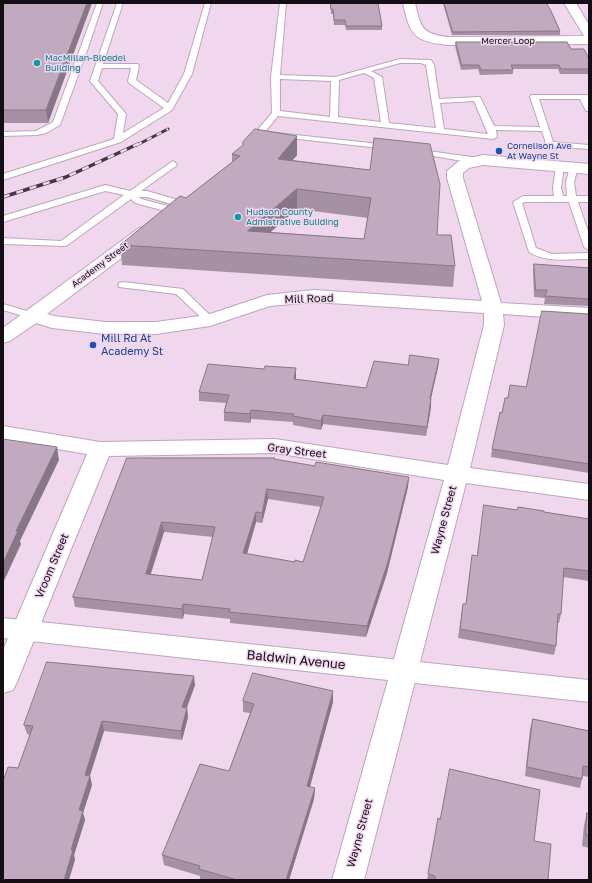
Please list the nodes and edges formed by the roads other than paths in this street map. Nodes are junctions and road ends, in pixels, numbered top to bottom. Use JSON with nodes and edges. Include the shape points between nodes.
{"nodes":[{"id":1,"x":100,"y":3,"type":"edge"},
{"id":2,"x":120,"y":3,"type":"edge"},
{"id":3,"x":208,"y":3,"type":"edge"},
{"id":4,"x":282,"y":3,"type":"edge"},
{"id":5,"x":409,"y":3,"type":"edge"},
{"id":6,"x":570,"y":3,"type":"edge"},
{"id":7,"x":589,"y":35,"type":"edge"},
{"id":8,"x":589,"y":40,"type":"edge"},
{"id":9,"x":99,"y":66,"type":"junction"},
{"id":10,"x":365,"y":70,"type":"junction"},
{"id":11,"x":275,"y":77,"type":"junction"},
{"id":12,"x":335,"y":78,"type":"junction"},
{"id":13,"x":586,"y":97,"type":"edge"},
{"id":14,"x":436,"y":101,"type":"junction"},
{"id":15,"x":169,"y":108,"type":"junction"},
{"id":16,"x":589,"y":109,"type":"edge"},
{"id":17,"x":276,"y":112,"type":"junction"},
{"id":18,"x":334,"y":119,"type":"junction"},
{"id":19,"x":385,"y":125,"type":"junction"},
{"id":20,"x":491,"y":128,"type":"junction"},
{"id":21,"x":545,"y":129,"type":"junction"},
{"id":22,"x":440,"y":131,"type":"junction"},
{"id":23,"x":3,"y":134,"type":"edge"},
{"id":24,"x":266,"y":134,"type":"junction"},
{"id":25,"x":118,"y":140,"type":"junction"},
{"id":26,"x":589,"y":147,"type":"edge"},
{"id":27,"x":245,"y":151,"type":"edge"},
{"id":28,"x":472,"y":163,"type":"junction"},
{"id":29,"x":173,"y":164,"type":"dead end"},
{"id":30,"x":567,"y":167,"type":"junction"},
{"id":31,"x":589,"y":169,"type":"edge"},
{"id":32,"x":3,"y":177,"type":"edge"},
{"id":33,"x":132,"y":194,"type":"junction"},
{"id":34,"x":559,"y":198,"type":"junction"},
{"id":35,"x":572,"y":198,"type":"junction"},
{"id":36,"x":589,"y":199,"type":"edge"},
{"id":37,"x":183,"y":203,"type":"joint"},
{"id":38,"x":3,"y":220,"type":"edge"},
{"id":39,"x":3,"y":241,"type":"edge"},
{"id":40,"x":589,"y":247,"type":"edge"},
{"id":41,"x":589,"y":256,"type":"edge"},
{"id":42,"x":123,"y":285,"type":"dead end"},
{"id":43,"x":493,"y":306,"type":"junction"},
{"id":44,"x":3,"y":307,"type":"edge"},
{"id":45,"x":589,"y":314,"type":"edge"},
{"id":46,"x":33,"y":316,"type":"junction"},
{"id":47,"x":210,"y":320,"type":"junction"},
{"id":48,"x":3,"y":337,"type":"edge"},
{"id":49,"x":3,"y":433,"type":"edge"},
{"id":50,"x":100,"y":449,"type":"junction"},
{"id":51,"x":456,"y":474,"type":"junction"},
{"id":52,"x":589,"y":492,"type":"edge"},
{"id":53,"x":14,"y":629,"type":"edge"},
{"id":54,"x":402,"y":672,"type":"junction"},
{"id":55,"x":3,"y":682,"type":"edge"},
{"id":56,"x":589,"y":691,"type":"edge"},
{"id":57,"x":348,"y":880,"type":"edge"}],
"edges":[{"from":1,"to":23,"type":"lane","via":[[57,123],[38,134]]},
{"from":2,"to":9,"type":"lane"},
{"from":3,"to":15,"type":"lane","via":[[188,74]]},
{"from":4,"to":11,"type":"lane"},
{"from":5,"to":8,"type":"street","name":"Mercer Loop","via":[[415,28],[427,37],[448,41]]},
{"from":6,"to":7,"type":"street"},
{"from":9,"to":15,"type":"lane","via":[[135,66],[132,81]]},
{"from":9,"to":25,"type":"lane","via":[[94,81],[122,114]]},
{"from":10,"to":12,"type":"lane"},
{"from":10,"to":14,"type":"lane","via":[[400,61],[428,62]]},
{"from":10,"to":19,"type":"lane","via":[[378,77]]},
{"from":11,"to":12,"type":"lane"},
{"from":11,"to":17,"type":"lane"},
{"from":12,"to":18,"type":"lane"},
{"from":13,"to":16,"type":"lane"},
{"from":13,"to":21,"type":"lane","via":[[534,97]]},
{"from":14,"to":20,"type":"lane","via":[[477,99]]},
{"from":14,"to":22,"type":"lane"},
{"from":15,"to":25,"type":"lane"},
{"from":17,"to":18,"type":"lane"},
{"from":17,"to":24,"type":"lane"},
{"from":18,"to":19,"type":"lane"},
{"from":19,"to":22,"type":"lane"},
{"from":20,"to":21,"type":"lane"},
{"from":20,"to":22,"type":"lane","via":[[493,137]]},
{"from":21,"to":26,"type":"lane","via":[[550,144]]},
{"from":24,"to":27,"type":"lane"},
{"from":24,"to":28,"type":"lane","via":[[403,149]]},
{"from":25,"to":32,"type":"lane"},
{"from":28,"to":30,"type":"street","via":[[499,160]]},
{"from":28,"to":43,"type":"street","name":"Wayne Street","via":[[455,171],[455,178]]},
{"from":29,"to":33,"type":"lane"},
{"from":30,"to":31,"type":"street"},
{"from":30,"to":34,"type":"lane","via":[[557,188]]},
{"from":30,"to":35,"type":"lane"},
{"from":33,"to":37,"type":"lane","via":[[138,201]]},
{"from":33,"to":38,"type":"lane","via":[[105,188]]},
{"from":33,"to":39,"type":"lane","via":[[63,244]]},
{"from":34,"to":35,"type":"lane"},
{"from":34,"to":41,"type":"lane","via":[[517,202],[532,250],[537,254],[557,257]]},
{"from":35,"to":36,"type":"lane"},
{"from":35,"to":40,"type":"lane"},
{"from":37,"to":46,"type":"street","name":"Academy Street"},
{"from":42,"to":47,"type":"lane","via":[[179,291]]},
{"from":43,"to":45,"type":"street","name":"Mill Road"},
{"from":43,"to":47,"type":"street","name":"Mill Road","via":[[314,296],[267,301]]},
{"from":43,"to":51,"type":"street","name":"Wayne Street","via":[[494,325]]},
{"from":44,"to":46,"type":"lane"},
{"from":46,"to":47,"type":"street","name":"Mill Road","via":[[52,322],[105,328],[156,328]]},
{"from":46,"to":48,"type":"street","name":"Academy Street"},
{"from":49,"to":50,"type":"street","name":"Gray Street"},
{"from":50,"to":51,"type":"street","name":"Gray Street","via":[[275,446]]},
{"from":50,"to":53,"type":"street","name":"Vroom Street","via":[[93,469]]},
{"from":51,"to":52,"type":"street","name":"Gray Street"},
{"from":51,"to":54,"type":"street","name":"Wayne Street"},
{"from":53,"to":54,"type":"street","name":"Baldwin Avenue"},
{"from":53,"to":55,"type":"street","name":"Vroom Street"},
{"from":54,"to":56,"type":"street","name":"Baldwin Avenue"},
{"from":54,"to":57,"type":"street","name":"Wayne Street"}]}
